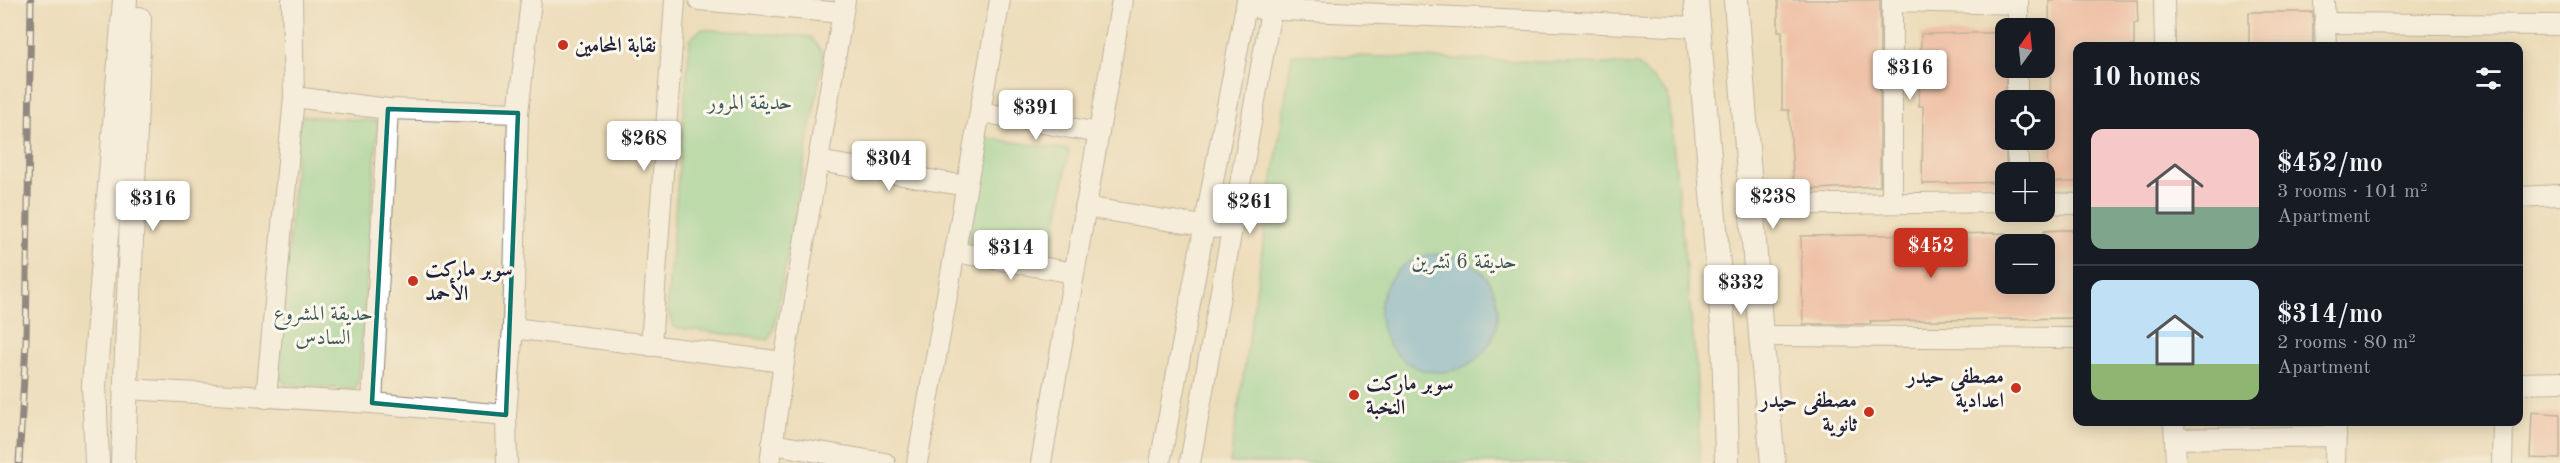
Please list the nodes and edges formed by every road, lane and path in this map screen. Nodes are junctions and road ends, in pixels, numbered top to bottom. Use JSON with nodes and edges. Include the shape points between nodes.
{"nodes":[{"id":1,"x":125,"y":0,"type":"edge"},
{"id":2,"x":139,"y":0,"type":"edge"},
{"id":3,"x":292,"y":0,"type":"edge"},
{"id":4,"x":531,"y":0,"type":"edge"},
{"id":5,"x":675,"y":0,"type":"edge"},
{"id":6,"x":699,"y":0,"type":"edge"},
{"id":7,"x":1000,"y":0,"type":"edge"},
{"id":8,"x":1122,"y":0,"type":"edge"},
{"id":9,"x":1696,"y":0,"type":"edge"},
{"id":10,"x":1736,"y":0,"type":"edge"},
{"id":11,"x":1892,"y":0,"type":"edge"},
{"id":12,"x":2164,"y":0,"type":"edge"},
{"id":13,"x":2324,"y":0,"type":"edge"},
{"id":14,"x":2018,"y":2,"type":"edge"},
{"id":15,"x":1246,"y":4,"type":"edge"},
{"id":16,"x":1272,"y":5,"type":"edge"},
{"id":17,"x":844,"y":7,"type":"edge"},
{"id":18,"x":2018,"y":18,"type":"edge"},
{"id":19,"x":2325,"y":23,"type":"junction"},
{"id":20,"x":1737,"y":24,"type":"junction"},
{"id":21,"x":2560,"y":26,"type":"edge"},
{"id":22,"x":1697,"y":27,"type":"junction"},
{"id":23,"x":2165,"y":42,"type":"edge"},
{"id":24,"x":2326,"y":42,"type":"edge"},
{"id":25,"x":294,"y":97,"type":"junction"},
{"id":26,"x":388,"y":109,"type":"junction"},
{"id":27,"x":980,"y":112,"type":"junction"},
{"id":28,"x":518,"y":113,"type":"junction"},
{"id":29,"x":1098,"y":133,"type":"junction"},
{"id":30,"x":818,"y":161,"type":"junction"},
{"id":31,"x":966,"y":186,"type":"junction"},
{"id":32,"x":2560,"y":195,"type":"edge"},
{"id":33,"x":2523,"y":197,"type":"edge"},
{"id":34,"x":1892,"y":202,"type":"junction"},
{"id":35,"x":1995,"y":202,"type":"edge"},
{"id":36,"x":2055,"y":203,"type":"edge"},
{"id":37,"x":2073,"y":204,"type":"edge"},
{"id":38,"x":1750,"y":205,"type":"junction"},
{"id":39,"x":1085,"y":207,"type":"junction"},
{"id":40,"x":1204,"y":226,"type":"junction"},
{"id":41,"x":1232,"y":230,"type":"junction"},
{"id":42,"x":955,"y":252,"type":"junction"},
{"id":43,"x":1074,"y":273,"type":"junction"},
{"id":44,"x":513,"y":328,"type":"junction"},
{"id":45,"x":1761,"y":336,"type":"junction"},
{"id":46,"x":1724,"y":338,"type":"junction"},
{"id":47,"x":2073,"y":338,"type":"edge"},
{"id":48,"x":651,"y":346,"type":"junction"},
{"id":49,"x":784,"y":362,"type":"junction"},
{"id":50,"x":2560,"y":382,"type":"edge"},
{"id":51,"x":2523,"y":383,"type":"edge"},
{"id":52,"x":127,"y":389,"type":"junction"},
{"id":53,"x":266,"y":398,"type":"junction"},
{"id":54,"x":372,"y":403,"type":"junction"},
{"id":55,"x":506,"y":415,"type":"junction"},
{"id":56,"x":2503,"y":426,"type":"edge"},
{"id":57,"x":2336,"y":429,"type":"edge"},
{"id":58,"x":2174,"y":430,"type":"edge"},
{"id":59,"x":771,"y":453,"type":"edge"},
{"id":60,"x":97,"y":463,"type":"edge"},
{"id":61,"x":123,"y":463,"type":"edge"},
{"id":62,"x":507,"y":463,"type":"edge"},
{"id":63,"x":885,"y":463,"type":"edge"},
{"id":64,"x":918,"y":463,"type":"edge"},
{"id":65,"x":1041,"y":463,"type":"edge"},
{"id":66,"x":1160,"y":463,"type":"edge"},
{"id":67,"x":1190,"y":463,"type":"edge"},
{"id":68,"x":1727,"y":463,"type":"edge"},
{"id":69,"x":1773,"y":463,"type":"edge"},
{"id":70,"x":2176,"y":463,"type":"edge"},
{"id":71,"x":2335,"y":463,"type":"edge"},
{"id":72,"x":2502,"y":463,"type":"edge"}],
"edges":[{"from":1,"to":60,"type":"main road","via":[[94,385]]},
{"from":2,"to":52,"type":"main road"},
{"from":3,"to":25,"type":"street"},
{"from":4,"to":28,"type":"street"},
{"from":5,"to":48,"type":"street"},
{"from":6,"to":17,"type":"street"},
{"from":7,"to":27,"type":"street"},
{"from":8,"to":29,"type":"street"},
{"from":9,"to":22,"type":"main road"},
{"from":10,"to":20,"type":"main road"},
{"from":11,"to":14,"type":"street"},
{"from":11,"to":34,"type":"street"},
{"from":12,"to":23,"type":"street"},
{"from":13,"to":19,"type":"street"},
{"from":14,"to":18,"type":"street"},
{"from":15,"to":16,"type":"street"},
{"from":15,"to":40,"type":"street"},
{"from":16,"to":22,"type":"street"},
{"from":16,"to":41,"type":"street"},
{"from":17,"to":30,"type":"street"},
{"from":19,"to":21,"type":"street"},
{"from":19,"to":24,"type":"street"},
{"from":20,"to":22,"type":"main road"},
{"from":20,"to":38,"type":"main road"},
{"from":22,"to":46,"type":"main road"},
{"from":25,"to":26,"type":"street"},
{"from":25,"to":53,"type":"street"},
{"from":26,"to":28,"type":"street"},
{"from":26,"to":54,"type":"street"},
{"from":27,"to":29,"type":"street"},
{"from":27,"to":31,"type":"street"},
{"from":28,"to":44,"type":"street"},
{"from":29,"to":39,"type":"street"},
{"from":30,"to":31,"type":"street"},
{"from":30,"to":49,"type":"street"},
{"from":31,"to":42,"type":"street"},
{"from":32,"to":33,"type":"street"},
{"from":34,"to":35,"type":"street"},
{"from":34,"to":38,"type":"street"},
{"from":36,"to":37,"type":"street"},
{"from":38,"to":45,"type":"main road"},
{"from":39,"to":40,"type":"street"},
{"from":39,"to":43,"type":"street"},
{"from":40,"to":41,"type":"street"},
{"from":40,"to":66,"type":"street"},
{"from":41,"to":67,"type":"street"},
{"from":42,"to":43,"type":"street"},
{"from":42,"to":64,"type":"street"},
{"from":43,"to":65,"type":"street"},
{"from":44,"to":48,"type":"street"},
{"from":44,"to":55,"type":"street"},
{"from":45,"to":46,"type":"main road"},
{"from":45,"to":47,"type":"street"},
{"from":45,"to":69,"type":"main road"},
{"from":46,"to":68,"type":"main road"},
{"from":48,"to":49,"type":"street"},
{"from":49,"to":59,"type":"street"},
{"from":50,"to":51,"type":"street"},
{"from":52,"to":53,"type":"street"},
{"from":52,"to":61,"type":"main road"},
{"from":53,"to":54,"type":"street"},
{"from":54,"to":55,"type":"street"},
{"from":55,"to":62,"type":"street"},
{"from":56,"to":72,"type":"street"},
{"from":57,"to":58,"type":"street"},
{"from":57,"to":71,"type":"street"},
{"from":58,"to":70,"type":"street"},
{"from":59,"to":63,"type":"street"}]}
